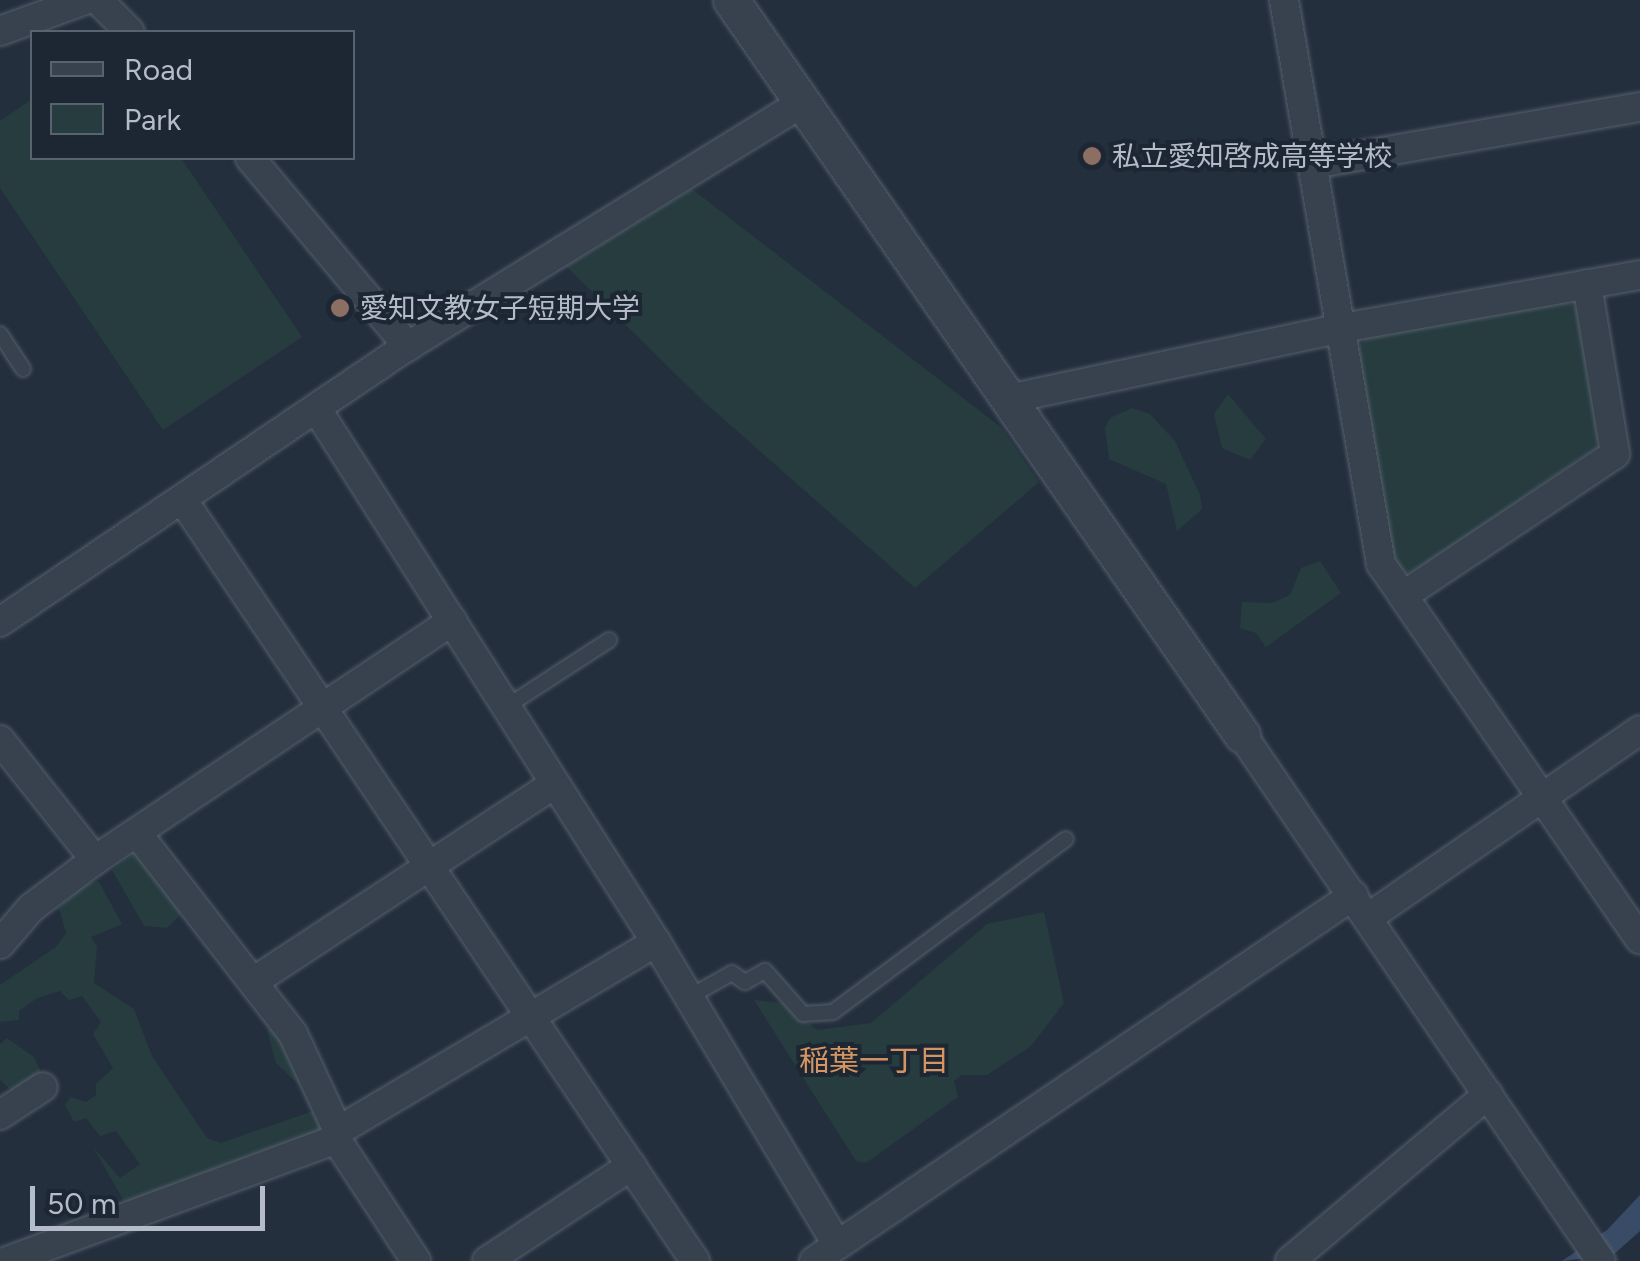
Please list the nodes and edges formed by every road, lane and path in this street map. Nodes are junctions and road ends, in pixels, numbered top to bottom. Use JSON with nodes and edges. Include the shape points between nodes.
{"nodes":[{"id":1,"x":85,"y":0,"type":"edge"},
{"id":2,"x":98,"y":0,"type":"edge"},
{"id":3,"x":731,"y":0,"type":"edge"},
{"id":4,"x":1284,"y":0,"type":"edge"},
{"id":5,"x":128,"y":30,"type":"edge"},
{"id":6,"x":0,"y":31,"type":"edge"},
{"id":7,"x":802,"y":103,"type":"junction"},
{"id":8,"x":1640,"y":107,"type":"edge"},
{"id":9,"x":252,"y":160,"type":"edge"},
{"id":10,"x":1313,"y":164,"type":"junction"},
{"id":11,"x":1640,"y":275,"type":"edge"},
{"id":12,"x":1587,"y":284,"type":"junction"},
{"id":13,"x":1342,"y":328,"type":"junction"},
{"id":14,"x":0,"y":334,"type":"edge"},
{"id":15,"x":408,"y":346,"type":"junction"},
{"id":16,"x":23,"y":369,"type":"dead end"},
{"id":17,"x":1008,"y":399,"type":"junction"},
{"id":18,"x":316,"y":408,"type":"junction"},
{"id":19,"x":182,"y":499,"type":"junction"},
{"id":20,"x":1403,"y":596,"type":"junction"},
{"id":21,"x":452,"y":621,"type":"junction"},
{"id":22,"x":0,"y":622,"type":"edge"},
{"id":23,"x":609,"y":640,"type":"dead end"},
{"id":24,"x":322,"y":708,"type":"junction"},
{"id":25,"x":506,"y":708,"type":"junction"},
{"id":26,"x":1640,"y":730,"type":"edge"},
{"id":27,"x":1242,"y":736,"type":"joint"},
{"id":28,"x":0,"y":740,"type":"edge"},
{"id":29,"x":555,"y":784,"type":"junction"},
{"id":30,"x":1542,"y":798,"type":"junction"},
{"id":31,"x":137,"y":832,"type":"junction"},
{"id":32,"x":1066,"y":839,"type":"dead end"},
{"id":33,"x":96,"y":860,"type":"junction"},
{"id":34,"x":430,"y":866,"type":"junction"},
{"id":35,"x":1362,"y":906,"type":"junction"},
{"id":36,"x":1640,"y":939,"type":"edge"},
{"id":37,"x":656,"y":942,"type":"junction"},
{"id":38,"x":0,"y":944,"type":"edge"},
{"id":39,"x":253,"y":982,"type":"junction"},
{"id":40,"x":689,"y":997,"type":"junction"},
{"id":41,"x":531,"y":1017,"type":"junction"},
{"id":42,"x":43,"y":1086,"type":"dead end"},
{"id":43,"x":1488,"y":1094,"type":"junction"},
{"id":44,"x":0,"y":1115,"type":"edge"},
{"id":45,"x":337,"y":1135,"type":"junction"},
{"id":46,"x":631,"y":1166,"type":"junction"},
{"id":47,"x":825,"y":1253,"type":"edge"},
{"id":48,"x":7,"y":1261,"type":"edge"},
{"id":49,"x":416,"y":1261,"type":"edge"},
{"id":50,"x":487,"y":1261,"type":"edge"},
{"id":51,"x":696,"y":1261,"type":"edge"},
{"id":52,"x":1290,"y":1261,"type":"edge"},
{"id":53,"x":1601,"y":1261,"type":"edge"}],
"edges":[{"from":1,"to":6,"type":"street"},
{"from":2,"to":5,"type":"street"},
{"from":3,"to":7,"type":"street"},
{"from":4,"to":10,"type":"street"},
{"from":7,"to":15,"type":"street"},
{"from":7,"to":17,"type":"street"},
{"from":8,"to":10,"type":"street"},
{"from":9,"to":15,"type":"street"},
{"from":10,"to":13,"type":"street"},
{"from":11,"to":12,"type":"street"},
{"from":12,"to":13,"type":"street"},
{"from":12,"to":20,"type":"street","via":[[1615,454]]},
{"from":13,"to":17,"type":"street"},
{"from":13,"to":20,"type":"street","via":[[1381,564]]},
{"from":14,"to":16,"type":"lane"},
{"from":15,"to":18,"type":"street"},
{"from":17,"to":27,"type":"street"},
{"from":18,"to":19,"type":"street"},
{"from":18,"to":21,"type":"street"},
{"from":19,"to":22,"type":"street"},
{"from":19,"to":24,"type":"street"},
{"from":20,"to":30,"type":"street"},
{"from":21,"to":24,"type":"street"},
{"from":21,"to":25,"type":"street"},
{"from":23,"to":25,"type":"lane"},
{"from":24,"to":31,"type":"street"},
{"from":24,"to":34,"type":"street"},
{"from":25,"to":29,"type":"street"},
{"from":26,"to":30,"type":"street"},
{"from":27,"to":35,"type":"street"},
{"from":28,"to":33,"type":"street"},
{"from":29,"to":34,"type":"street"},
{"from":29,"to":37,"type":"street"},
{"from":30,"to":35,"type":"street"},
{"from":30,"to":36,"type":"street"},
{"from":31,"to":33,"type":"street"},
{"from":31,"to":39,"type":"street"},
{"from":32,"to":40,"type":"lane","via":[[833,1012],[803,1014],[765,971],[745,982],[732,974]]},
{"from":33,"to":38,"type":"street","via":[[31,908]]},
{"from":34,"to":39,"type":"street"},
{"from":34,"to":41,"type":"street"},
{"from":35,"to":43,"type":"street"},
{"from":35,"to":47,"type":"street"},
{"from":37,"to":40,"type":"street"},
{"from":37,"to":41,"type":"street"},
{"from":39,"to":45,"type":"street","via":[[293,1034]]},
{"from":40,"to":47,"type":"street"},
{"from":41,"to":45,"type":"street"},
{"from":41,"to":46,"type":"street"},
{"from":42,"to":44,"type":"street"},
{"from":43,"to":52,"type":"street"},
{"from":43,"to":53,"type":"street"},
{"from":45,"to":48,"type":"street"},
{"from":45,"to":49,"type":"street"},
{"from":46,"to":50,"type":"street"},
{"from":46,"to":51,"type":"street"}]}
